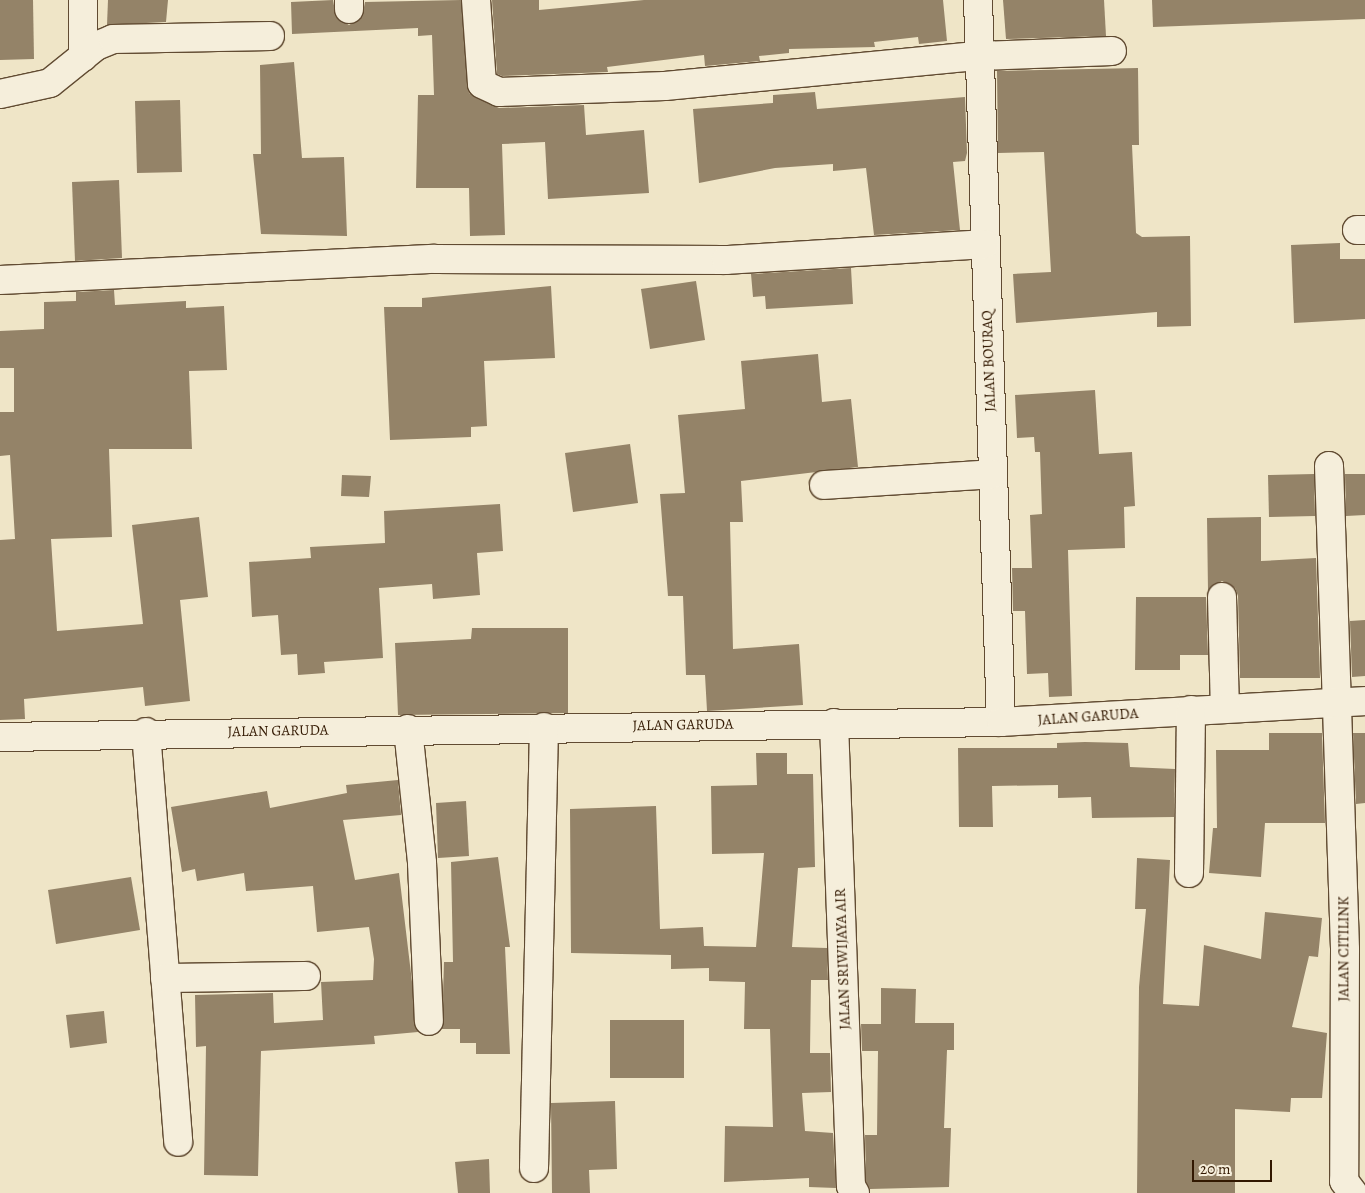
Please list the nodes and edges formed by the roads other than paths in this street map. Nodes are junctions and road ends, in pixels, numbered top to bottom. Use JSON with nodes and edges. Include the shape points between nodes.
{"nodes":[{"id":1,"x":83,"y":0,"type":"edge"},
{"id":2,"x":476,"y":0,"type":"edge"},
{"id":3,"x":978,"y":0,"type":"edge"},
{"id":4,"x":270,"y":36,"type":"dead end"},
{"id":5,"x":1112,"y":50,"type":"dead end"},
{"id":6,"x":979,"y":56,"type":"junction"},
{"id":7,"x":82,"y":57,"type":"junction"},
{"id":8,"x":0,"y":94,"type":"edge"},
{"id":9,"x":985,"y":244,"type":"junction"},
{"id":10,"x":0,"y":280,"type":"edge"},
{"id":11,"x":1329,"y":466,"type":"dead end"},
{"id":12,"x":993,"y":474,"type":"junction"},
{"id":13,"x":824,"y":485,"type":"dead end"},
{"id":14,"x":1222,"y":597,"type":"dead end"},
{"id":15,"x":1352,"y":702,"type":"edge"},
{"id":16,"x":1225,"y":708,"type":"junction"},
{"id":17,"x":1191,"y":710,"type":"junction"},
{"id":18,"x":1001,"y":722,"type":"junction"},
{"id":19,"x":834,"y":723,"type":"junction"},
{"id":20,"x":544,"y":727,"type":"junction"},
{"id":21,"x":408,"y":729,"type":"junction"},
{"id":22,"x":146,"y":732,"type":"junction"},
{"id":23,"x":0,"y":737,"type":"edge"},
{"id":24,"x":1189,"y":873,"type":"dead end"},
{"id":25,"x":1355,"y":951,"type":"edge"},
{"id":26,"x":306,"y":976,"type":"dead end"},
{"id":27,"x":164,"y":978,"type":"junction"},
{"id":28,"x":429,"y":1021,"type":"dead end"},
{"id":29,"x":1354,"y":1112,"type":"edge"},
{"id":30,"x":178,"y":1142,"type":"dead end"},
{"id":31,"x":534,"y":1168,"type":"dead end"},
{"id":32,"x":855,"y":1193,"type":"edge"},
{"id":33,"x":1353,"y":1193,"type":"edge"}],
"edges":[{"from":1,"to":7,"type":"street"},
{"from":2,"to":6,"type":"street","via":[[482,84],[499,92],[665,86]]},
{"from":3,"to":6,"type":"street","name":"JALAN BOURAQ"},
{"from":4,"to":7,"type":"street","via":[[114,39]]},
{"from":5,"to":6,"type":"street"},
{"from":6,"to":9,"type":"street","name":"JALAN BOURAQ"},
{"from":7,"to":8,"type":"street","via":[[50,83]]},
{"from":9,"to":10,"type":"street","via":[[726,260],[434,259]]},
{"from":9,"to":12,"type":"street","name":"JALAN BOURAQ"},
{"from":11,"to":15,"type":"street","name":"JALAN CITILINK"},
{"from":12,"to":13,"type":"street"},
{"from":12,"to":18,"type":"street","name":"JALAN BOURAQ"},
{"from":14,"to":16,"type":"street"},
{"from":15,"to":16,"type":"street","name":"JALAN GARUDA"},
{"from":15,"to":25,"type":"street","name":"JALAN CITILINK"},
{"from":16,"to":17,"type":"street","name":"JALAN GARUDA"},
{"from":17,"to":18,"type":"street","name":"JALAN GARUDA"},
{"from":17,"to":24,"type":"street"},
{"from":18,"to":19,"type":"street","name":"JALAN GARUDA"},
{"from":19,"to":20,"type":"street","name":"JALAN GARUDA"},
{"from":19,"to":32,"type":"street","name":"JALAN SRIWIJAYA AIR","via":[[851,1186]]},
{"from":20,"to":21,"type":"street","name":"JALAN GARUDA"},
{"from":20,"to":31,"type":"street"},
{"from":21,"to":22,"type":"street","name":"JALAN GARUDA"},
{"from":21,"to":28,"type":"street","via":[[422,863]]},
{"from":22,"to":23,"type":"street","name":"JALAN GARUDA"},
{"from":22,"to":27,"type":"street"},
{"from":25,"to":29,"type":"street","name":"JALAN CITILINK"},
{"from":26,"to":27,"type":"street"},
{"from":27,"to":30,"type":"street"},
{"from":29,"to":33,"type":"street","name":"JALAN CITILINK","via":[[1344,1180]]}]}
